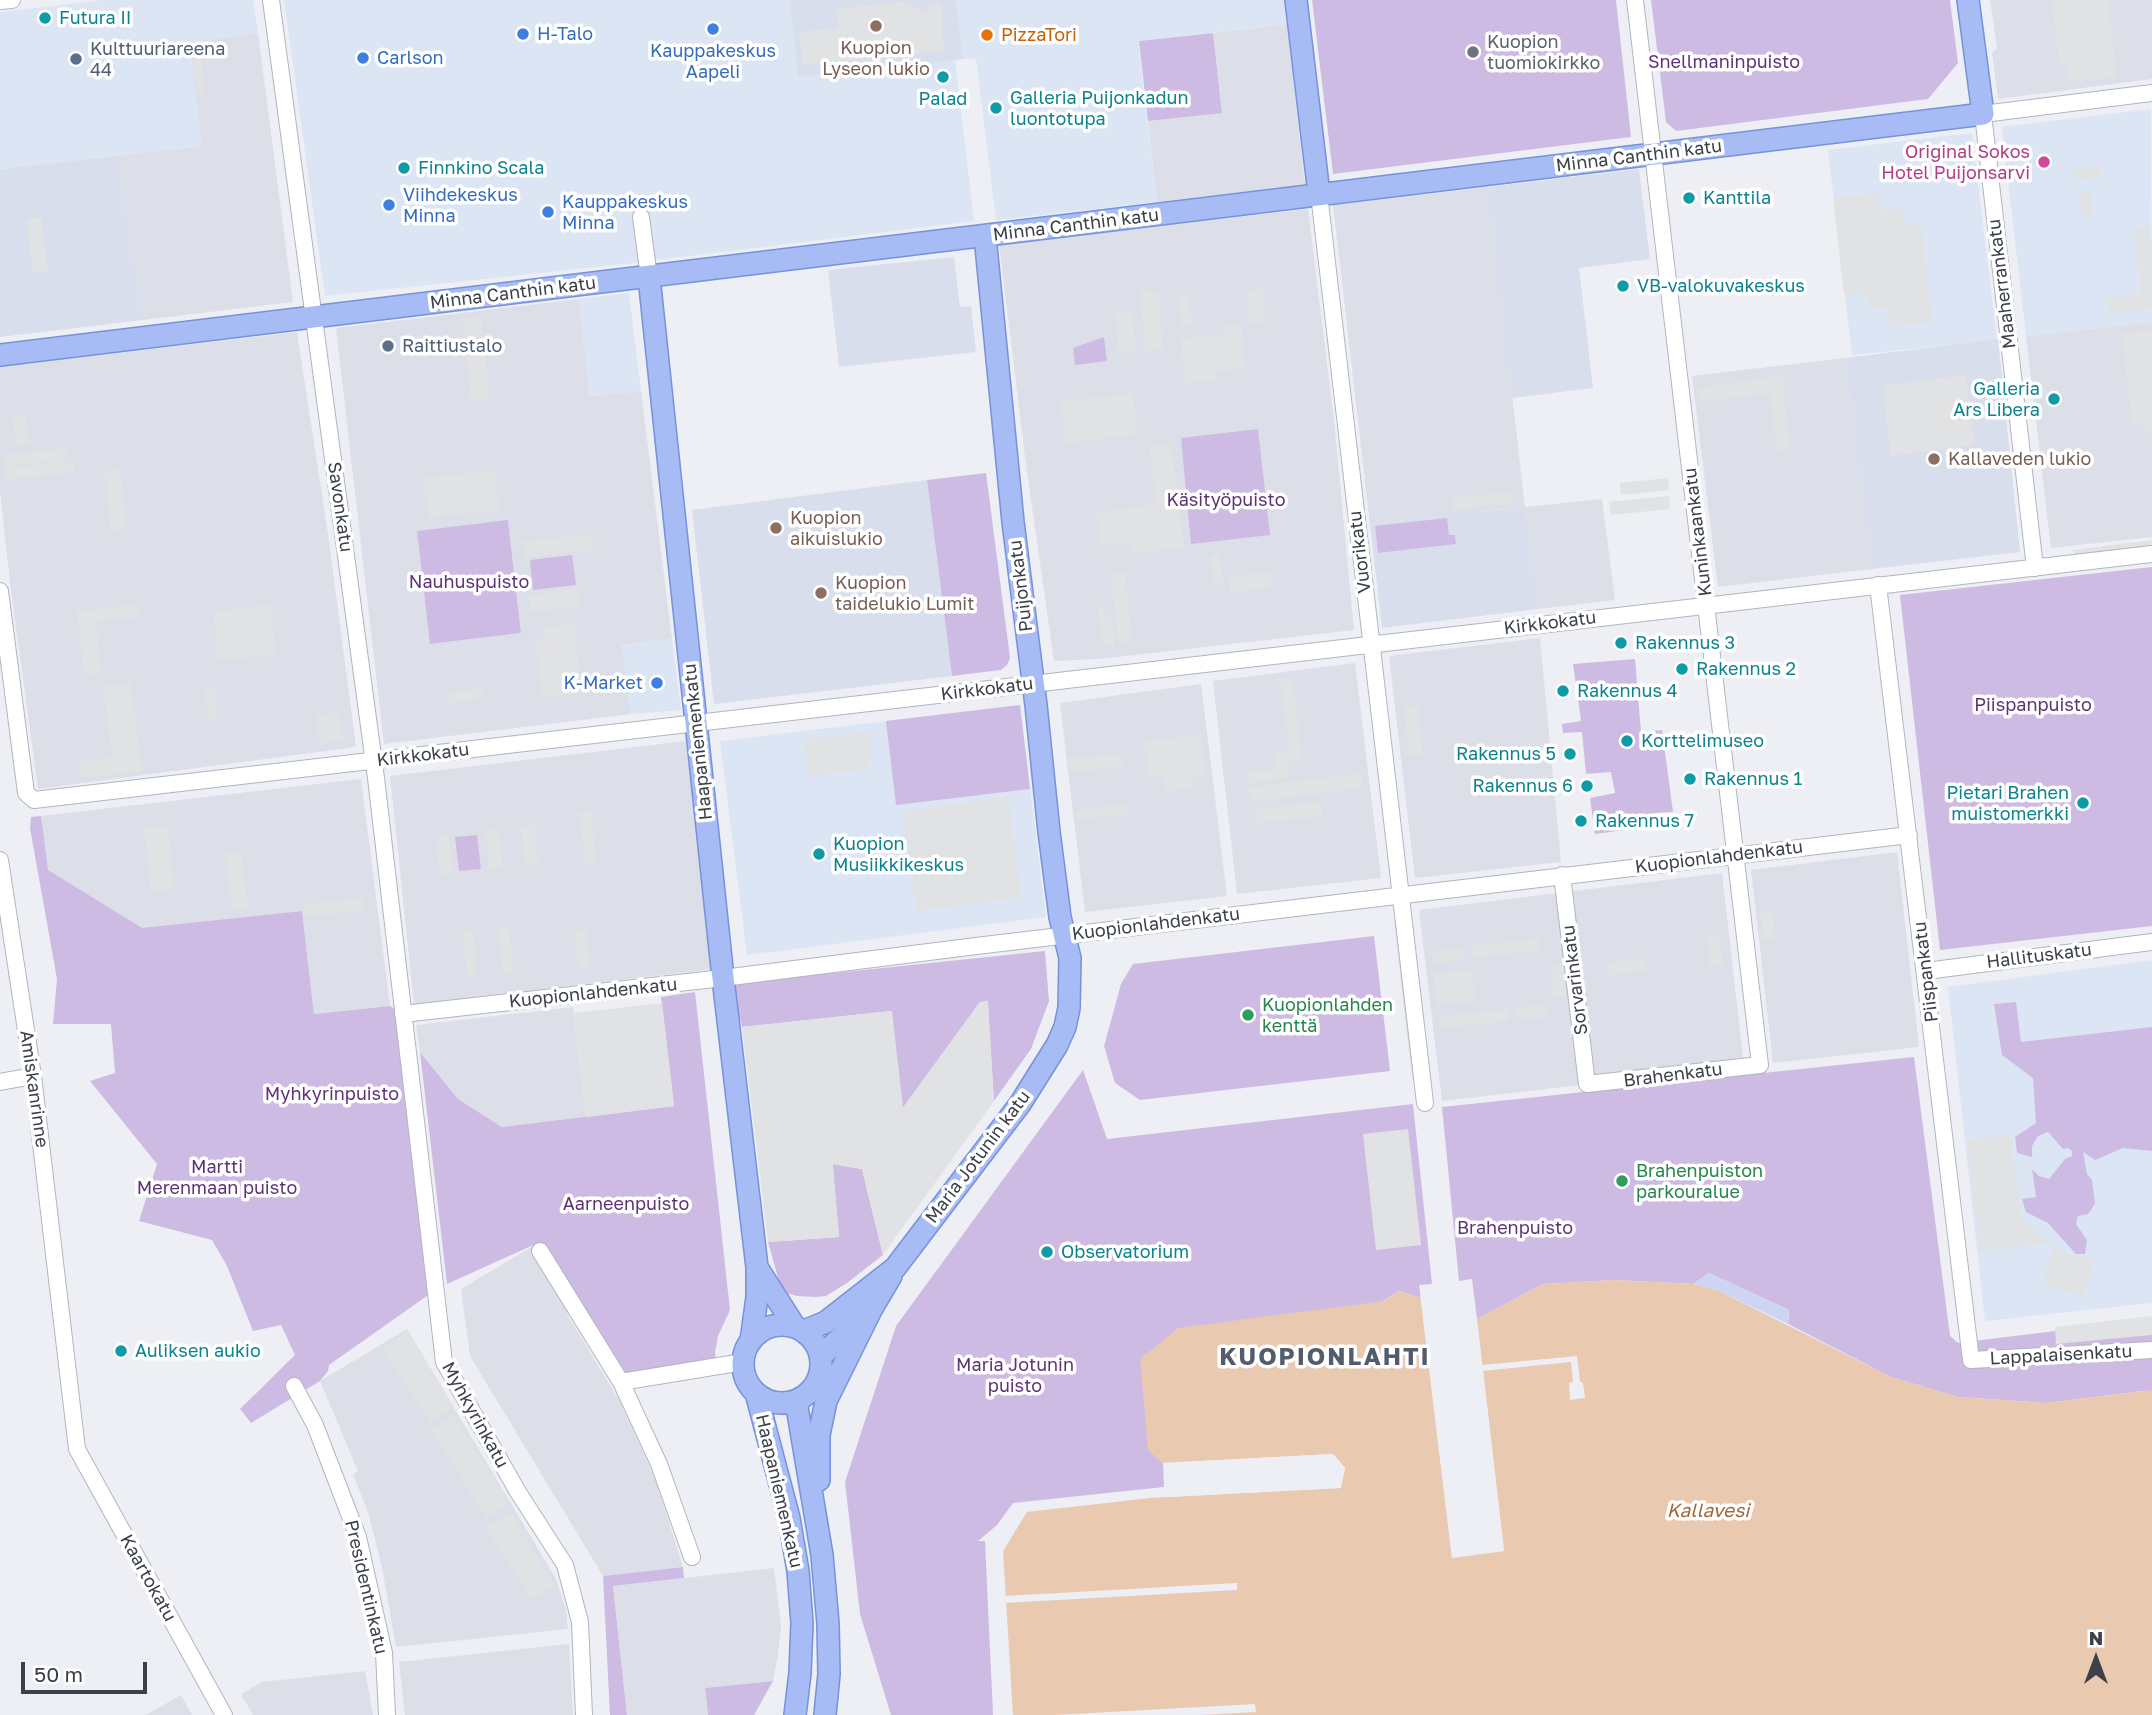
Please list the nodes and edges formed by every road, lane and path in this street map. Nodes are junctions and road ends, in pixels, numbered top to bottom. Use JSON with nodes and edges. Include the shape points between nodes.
{"nodes":[{"id":1,"x":12,"y":0,"type":"edge"},
{"id":2,"x":271,"y":0,"type":"edge"},
{"id":3,"x":1296,"y":0,"type":"edge"},
{"id":4,"x":1635,"y":0,"type":"edge"},
{"id":5,"x":1968,"y":0,"type":"edge"},
{"id":6,"x":0,"y":1,"type":"edge"},
{"id":7,"x":2152,"y":93,"type":"edge"},
{"id":8,"x":1983,"y":114,"type":"junction"},
{"id":9,"x":1653,"y":154,"type":"junction"},
{"id":10,"x":1319,"y":194,"type":"junction"},
{"id":11,"x":641,"y":217,"type":"dead end"},
{"id":12,"x":985,"y":236,"type":"junction"},
{"id":13,"x":649,"y":277,"type":"junction"},
{"id":14,"x":313,"y":318,"type":"junction"},
{"id":15,"x":0,"y":355,"type":"edge"},
{"id":16,"x":2152,"y":555,"type":"edge"},
{"id":17,"x":2035,"y":568,"type":"junction"},
{"id":18,"x":1878,"y":585,"type":"junction"},
{"id":19,"x":0,"y":592,"type":"edge"},
{"id":20,"x":1706,"y":605,"type":"junction"},
{"id":21,"x":1371,"y":644,"type":"junction"},
{"id":22,"x":1033,"y":683,"type":"junction"},
{"id":23,"x":696,"y":723,"type":"junction"},
{"id":24,"x":373,"y":761,"type":"junction"},
{"id":25,"x":1909,"y":835,"type":"junction"},
{"id":26,"x":1735,"y":855,"type":"junction"},
{"id":27,"x":0,"y":860,"type":"edge"},
{"id":28,"x":1562,"y":875,"type":"junction"},
{"id":29,"x":1400,"y":895,"type":"junction"},
{"id":30,"x":1066,"y":935,"type":"junction"},
{"id":31,"x":2152,"y":942,"type":"edge"},
{"id":32,"x":1926,"y":971,"type":"junction"},
{"id":33,"x":723,"y":978,"type":"junction"},
{"id":34,"x":403,"y":1014,"type":"junction"},
{"id":35,"x":1760,"y":1065,"type":"joint"},
{"id":36,"x":33,"y":1076,"type":"junction"},
{"id":37,"x":0,"y":1082,"type":"edge"},
{"id":38,"x":1587,"y":1084,"type":"joint"},
{"id":39,"x":1425,"y":1103,"type":"dead end"},
{"id":40,"x":540,"y":1251,"type":"dead end"},
{"id":41,"x":757,"y":1267,"type":"junction"},
{"id":42,"x":895,"y":1268,"type":"junction"},
{"id":43,"x":872,"y":1310,"type":"junction"},
{"id":44,"x":800,"y":1329,"type":"junction"},
{"id":45,"x":751,"y":1340,"type":"junction"},
{"id":46,"x":2152,"y":1350,"type":"edge"},
{"id":47,"x":821,"y":1356,"type":"junction"},
{"id":48,"x":1971,"y":1360,"type":"joint"},
{"id":49,"x":743,"y":1362,"type":"junction"},
{"id":50,"x":621,"y":1382,"type":"junction"},
{"id":51,"x":294,"y":1387,"type":"dead end"},
{"id":52,"x":756,"y":1394,"type":"junction"},
{"id":53,"x":796,"y":1401,"type":"junction"},
{"id":54,"x":92,"y":1478,"type":"joint"},
{"id":55,"x":819,"y":1534,"type":"junction"},
{"id":56,"x":692,"y":1557,"type":"dead end"},
{"id":57,"x":223,"y":1715,"type":"edge"},
{"id":58,"x":387,"y":1715,"type":"edge"},
{"id":59,"x":584,"y":1715,"type":"edge"},
{"id":60,"x":795,"y":1715,"type":"edge"},
{"id":61,"x":825,"y":1715,"type":"edge"}],
"edges":[{"from":1,"to":6,"type":"street"},
{"from":2,"to":14,"type":"street","name":"Savonkatu"},
{"from":3,"to":10,"type":"main road","name":"Vuorikatu"},
{"from":4,"to":9,"type":"street","name":"Kuninkaankatu"},
{"from":5,"to":8,"type":"main road","name":"Maaherrankatu"},
{"from":7,"to":8,"type":"street","name":"Minna Canthin katu"},
{"from":8,"to":9,"type":"main road","name":"Minna Canthin katu"},
{"from":8,"to":17,"type":"street","name":"Maaherrankatu"},
{"from":9,"to":10,"type":"main road","name":"Minna Canthin katu"},
{"from":9,"to":20,"type":"street","name":"Kuninkaankatu"},
{"from":10,"to":12,"type":"main road","name":"Minna Canthin katu"},
{"from":10,"to":21,"type":"street","name":"Vuorikatu"},
{"from":11,"to":13,"type":"street","name":"Haapaniemenkatu"},
{"from":12,"to":13,"type":"main road","name":"Minna Canthin katu"},
{"from":12,"to":22,"type":"main road","name":"Puijonkatu"},
{"from":13,"to":14,"type":"main road","name":"Minna Canthin katu"},
{"from":13,"to":23,"type":"main road","name":"Haapaniemenkatu"},
{"from":14,"to":15,"type":"main road","name":"Minna Canthin katu"},
{"from":14,"to":24,"type":"street","name":"Savonkatu"},
{"from":16,"to":17,"type":"street","name":"Kirkkokatu"},
{"from":17,"to":18,"type":"street","name":"Kirkkokatu"},
{"from":18,"to":20,"type":"street","name":"Kirkkokatu"},
{"from":18,"to":25,"type":"street","name":"Piispankatu"},
{"from":19,"to":24,"type":"street","name":"Kirkkokatu","via":[[26,793],[34,800]]},
{"from":20,"to":21,"type":"street","name":"Kirkkokatu"},
{"from":20,"to":26,"type":"street","name":"Kuninkaankatu"},
{"from":21,"to":22,"type":"street","name":"Kirkkokatu"},
{"from":21,"to":29,"type":"street","name":"Vuorikatu"},
{"from":22,"to":23,"type":"street","name":"Kirkkokatu"},
{"from":22,"to":30,"type":"main road","name":"Puijonkatu"},
{"from":23,"to":24,"type":"street","name":"Kirkkokatu"},
{"from":23,"to":33,"type":"main road","name":"Haapaniemenkatu"},
{"from":24,"to":34,"type":"street","name":"Savonkatu"},
{"from":25,"to":26,"type":"street","name":"Kuopionlahdenkatu"},
{"from":25,"to":32,"type":"street","name":"Piispankatu"},
{"from":26,"to":28,"type":"street","name":"Kuopionlahdenkatu"},
{"from":26,"to":35,"type":"street","name":"Kuninkaankatu"},
{"from":27,"to":36,"type":"street","name":"Amiskanrinne"},
{"from":28,"to":29,"type":"street","name":"Kuopionlahdenkatu"},
{"from":28,"to":38,"type":"street","name":"Sorvarinkatu"},
{"from":29,"to":30,"type":"street","name":"Kuopionlahdenkatu"},
{"from":29,"to":39,"type":"street","name":"Vuorikatu"},
{"from":30,"to":33,"type":"street","name":"Kuopionlahdenkatu"},
{"from":30,"to":42,"type":"main road","name":"Maria Jotunin katu","via":[[1069,1008],[1057,1045],[1020,1104]]},
{"from":31,"to":32,"type":"street","name":"Hallituskatu"},
{"from":32,"to":48,"type":"street","name":"Piispankatu"},
{"from":33,"to":34,"type":"street","name":"Kuopionlahdenkatu"},
{"from":33,"to":41,"type":"main road","name":"Haapaniemenkatu"},
{"from":34,"to":59,"type":"street","name":"Myhkyrinkatu","via":[[444,1362],[565,1566],[580,1622]]},
{"from":35,"to":38,"type":"street","name":"Brahenkatu"},
{"from":36,"to":37,"type":"street"},
{"from":36,"to":54,"type":"street","name":"Amiskanrinne","via":[[77,1449]]},
{"from":40,"to":50,"type":"street"},
{"from":41,"to":44,"type":"main road","name":"Haapaniemenkatu"},
{"from":41,"to":45,"type":"main road","name":"Haapaniemenkatu"},
{"from":42,"to":43,"type":"main road"},
{"from":42,"to":44,"type":"main road","name":"Maria Jotunin katu","via":[[826,1322]]},
{"from":43,"to":47,"type":"main road"},
{"from":43,"to":55,"type":"main road","via":[[822,1416]]},
{"from":44,"to":45,"type":"main road","via":[[775,1325]]},
{"from":44,"to":47,"type":"main road","via":[[817,1344]]},
{"from":45,"to":49,"type":"main road"},
{"from":46,"to":48,"type":"street","name":"Lappalaisenkatu"},
{"from":47,"to":53,"type":"main road","via":[[818,1381]]},
{"from":49,"to":50,"type":"street"},
{"from":49,"to":52,"type":"main road","via":[[745,1377]]},
{"from":50,"to":56,"type":"street","via":[[659,1464]]},
{"from":51,"to":58,"type":"street","name":"Presidentinkatu","via":[[358,1537],[384,1653]]},
{"from":52,"to":53,"type":"main road","via":[[782,1404]]},
{"from":52,"to":60,"type":"main road","name":"Haapaniemenkatu","via":[[798,1571],[802,1623]]},
{"from":53,"to":55,"type":"main road","name":"Haapaniemenkatu"},
{"from":54,"to":57,"type":"street","name":"Kaartokatu"},
{"from":55,"to":61,"type":"main road","name":"Haapaniemenkatu","via":[[828,1624]]}]}
